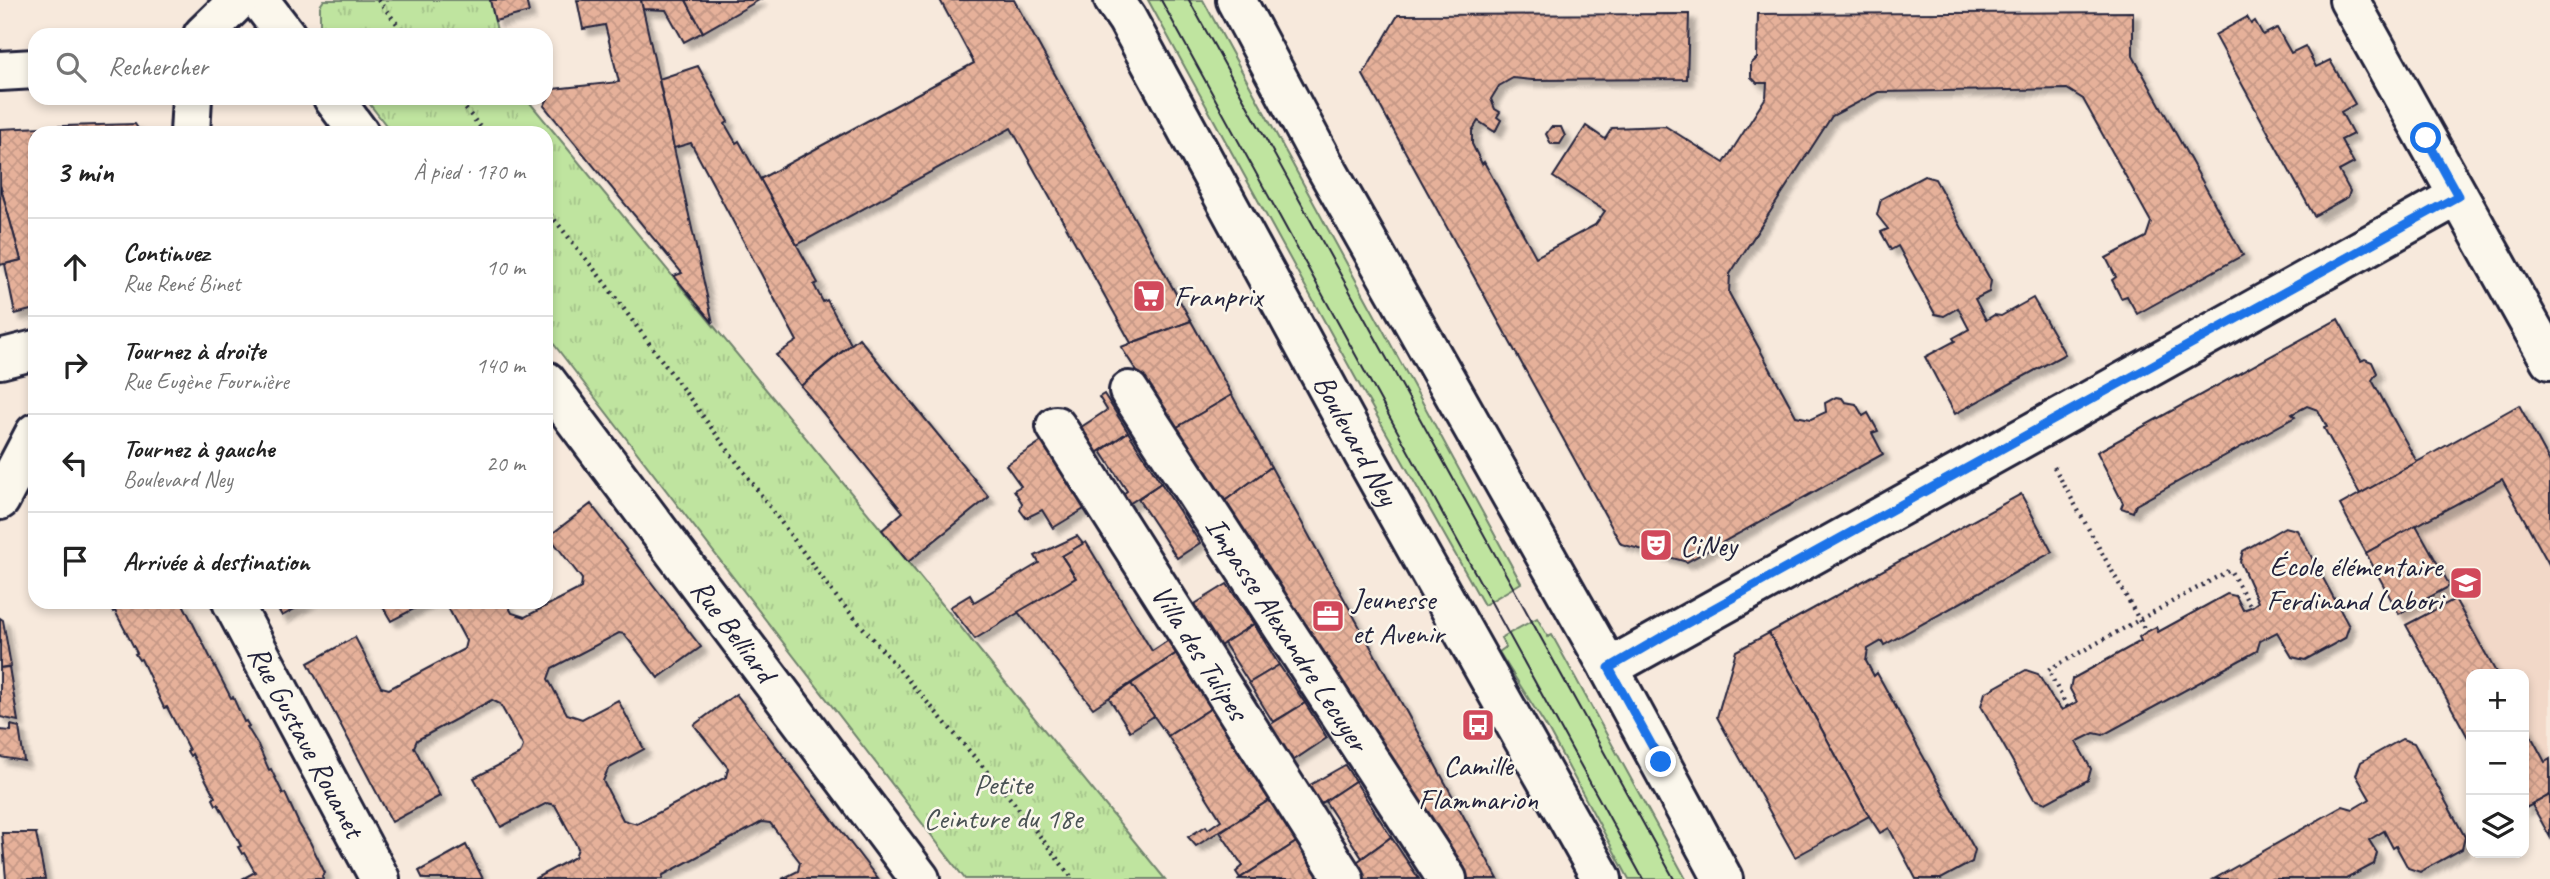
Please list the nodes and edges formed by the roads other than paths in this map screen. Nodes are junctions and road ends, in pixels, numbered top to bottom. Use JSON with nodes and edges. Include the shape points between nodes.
{"nodes":[{"id":1,"x":239,"y":0,"type":"edge"},
{"id":2,"x":259,"y":0,"type":"edge"},
{"id":3,"x":1114,"y":0,"type":"edge"},
{"id":4,"x":2349,"y":0,"type":"edge"},
{"id":5,"x":1244,"y":2,"type":"edge"},
{"id":6,"x":210,"y":28,"type":"edge"},
{"id":7,"x":281,"y":28,"type":"edge"},
{"id":8,"x":28,"y":69,"type":"edge"},
{"id":9,"x":0,"y":71,"type":"edge"},
{"id":10,"x":192,"y":105,"type":"edge"},
{"id":11,"x":338,"y":105,"type":"edge"},
{"id":12,"x":190,"y":126,"type":"edge"},
{"id":13,"x":354,"y":126,"type":"edge"},
{"id":14,"x":2458,"y":196,"type":"junction"},
{"id":15,"x":28,"y":352,"type":"edge"},
{"id":16,"x":0,"y":359,"type":"edge"},
{"id":17,"x":2550,"y":360,"type":"edge"},
{"id":18,"x":553,"y":390,"type":"edge"},
{"id":19,"x":1129,"y":391,"type":"dead end"},
{"id":20,"x":1056,"y":426,"type":"dead end"},
{"id":21,"x":28,"y":446,"type":"edge"},
{"id":22,"x":0,"y":500,"type":"edge"},
{"id":23,"x":236,"y":609,"type":"edge"},
{"id":24,"x":1609,"y":668,"type":"junction"},
{"id":25,"x":380,"y":879,"type":"edge"},
{"id":26,"x":920,"y":879,"type":"edge"},
{"id":27,"x":1344,"y":879,"type":"edge"},
{"id":28,"x":1447,"y":879,"type":"edge"},
{"id":29,"x":1602,"y":879,"type":"edge"},
{"id":30,"x":1723,"y":879,"type":"edge"}],
"edges":[{"from":1,"to":6,"type":"street"},
{"from":2,"to":7,"type":"street"},
{"from":3,"to":29,"type":"street","name":"Boulevard Ney"},
{"from":4,"to":14,"type":"street"},
{"from":5,"to":24,"type":"street","via":[[1335,183]]},
{"from":8,"to":9,"type":"street"},
{"from":10,"to":12,"type":"street"},
{"from":11,"to":13,"type":"street"},
{"from":14,"to":17,"type":"street"},
{"from":14,"to":24,"type":"street"},
{"from":15,"to":16,"type":"street"},
{"from":18,"to":26,"type":"street","name":"Rue Belliard"},
{"from":19,"to":28,"type":"street","name":"Impasse Alexandre Lecuyer"},
{"from":20,"to":27,"type":"street","name":"Villa des Tulipes"},
{"from":21,"to":22,"type":"street"},
{"from":23,"to":25,"type":"street","name":"Rue Gustave Rouanet"},
{"from":24,"to":30,"type":"street"}]}
